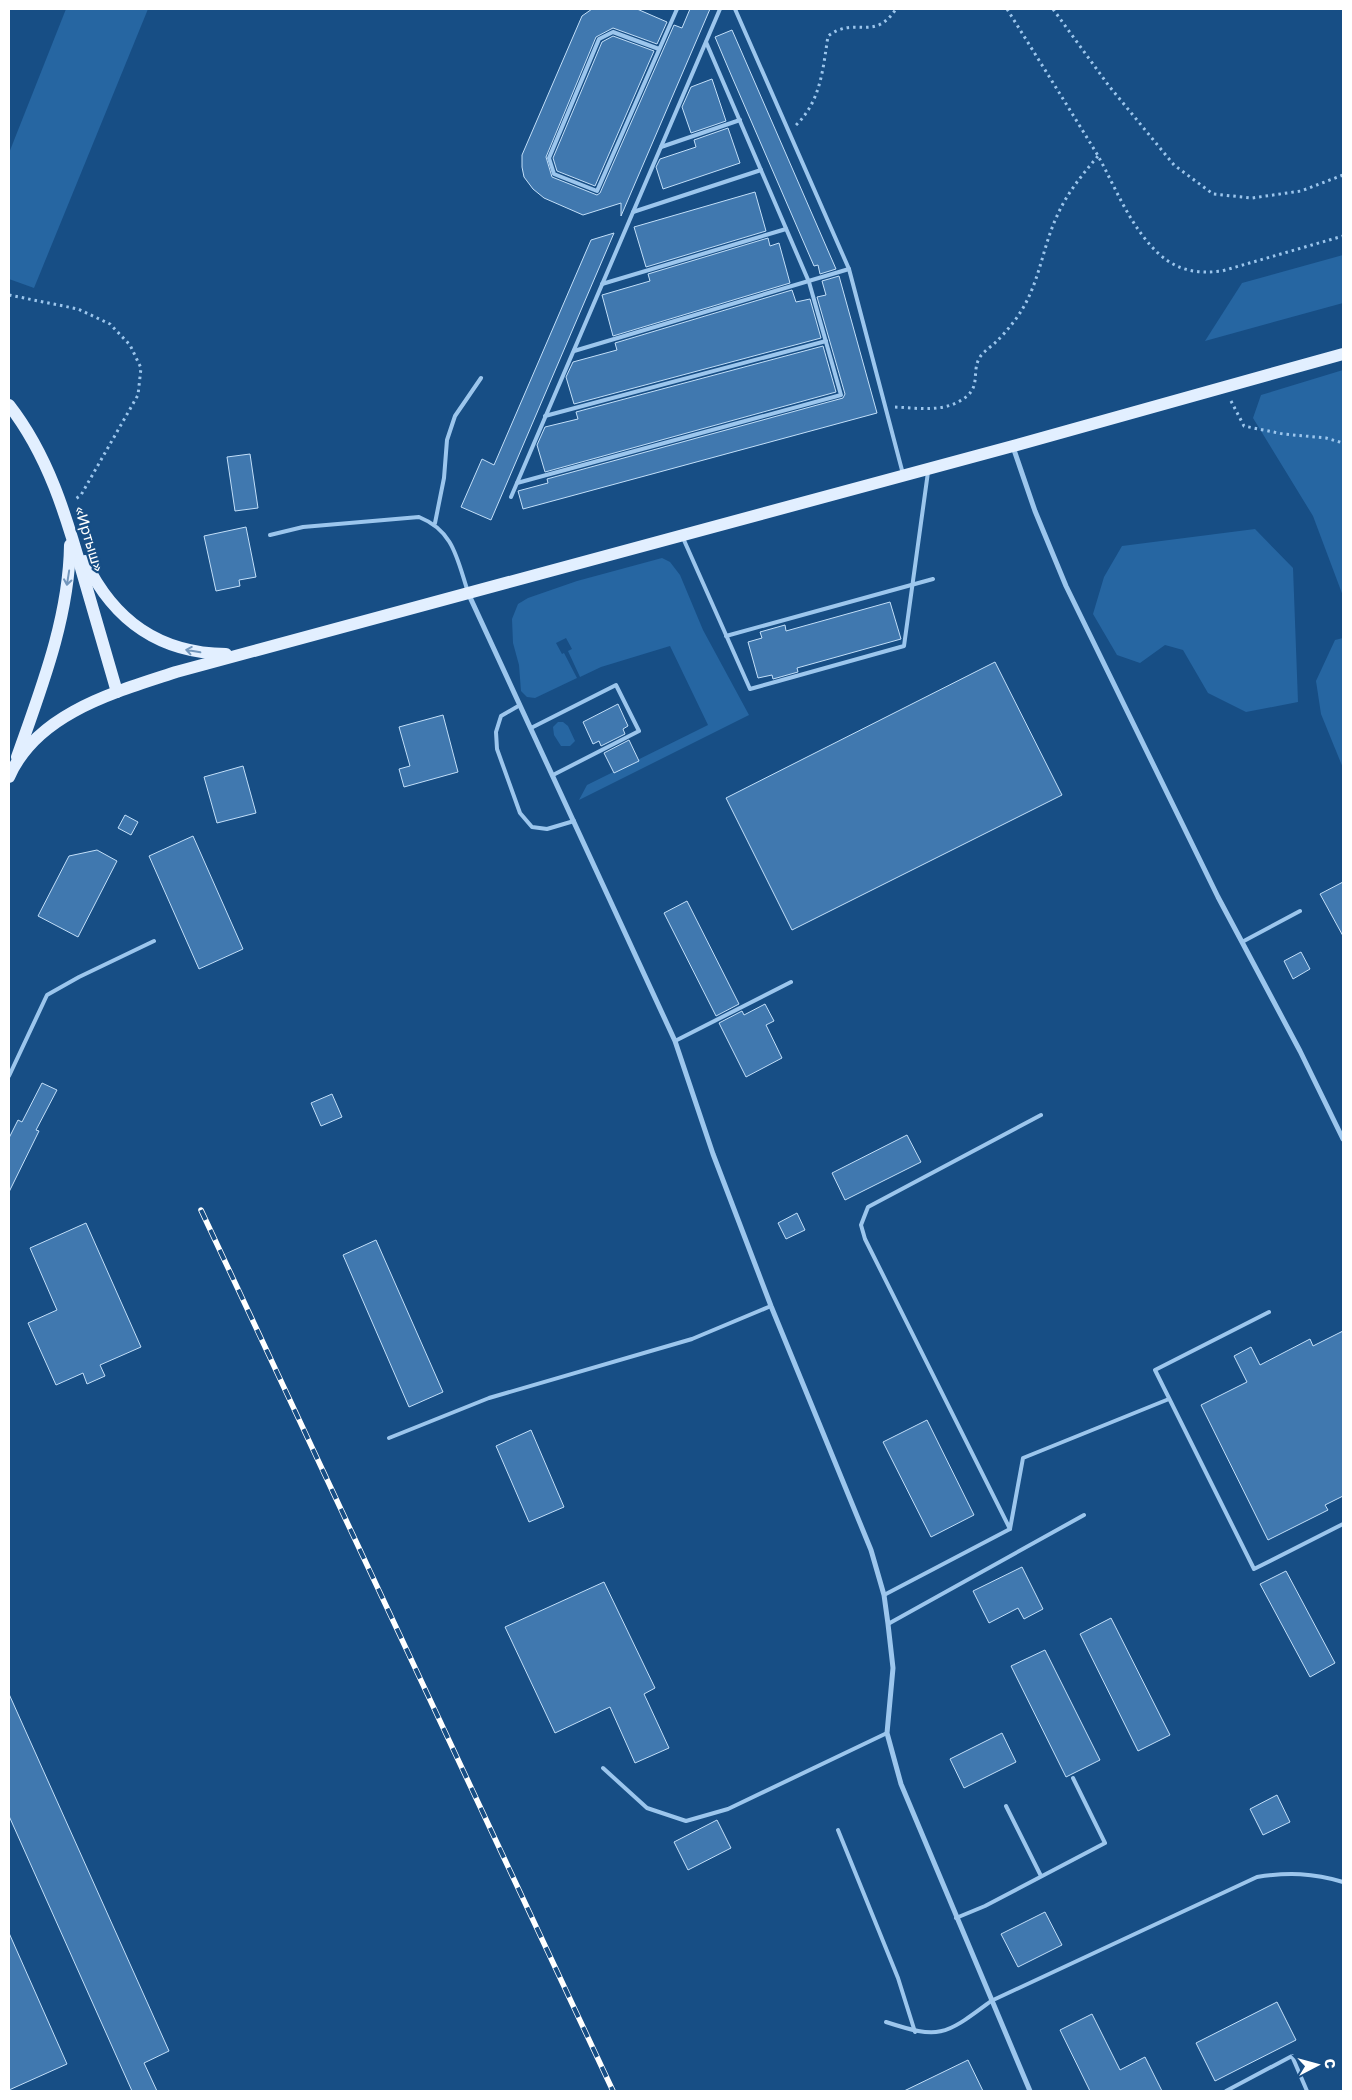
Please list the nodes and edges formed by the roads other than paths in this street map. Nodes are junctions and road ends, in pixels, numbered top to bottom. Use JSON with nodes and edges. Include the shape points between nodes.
{"nodes":[{"id":1,"x":677,"y":9,"type":"edge"},
{"id":2,"x":720,"y":9,"type":"edge"},
{"id":3,"x":735,"y":9,"type":"edge"},
{"id":4,"x":706,"y":42,"type":"junction"},
{"id":5,"x":659,"y":49,"type":"junction"},
{"id":6,"x":740,"y":120,"type":"junction"},
{"id":7,"x":661,"y":147,"type":"junction"},
{"id":8,"x":761,"y":170,"type":"junction"},
{"id":9,"x":633,"y":212,"type":"junction"},
{"id":10,"x":786,"y":229,"type":"junction"},
{"id":11,"x":850,"y":269,"type":"junction"},
{"id":12,"x":809,"y":282,"type":"junction"},
{"id":13,"x":602,"y":284,"type":"junction"},
{"id":14,"x":826,"y":340,"type":"junction"},
{"id":15,"x":573,"y":351,"type":"junction"},
{"id":16,"x":1343,"y":354,"type":"edge"},
{"id":17,"x":481,"y":378,"type":"dead end"},
{"id":18,"x":9,"y":405,"type":"edge"},
{"id":19,"x":545,"y":416,"type":"junction"},
{"id":20,"x":1013,"y":446,"type":"junction"},
{"id":21,"x":929,"y":468,"type":"junction"},
{"id":22,"x":903,"y":474,"type":"junction"},
{"id":23,"x":517,"y":483,"type":"junction"},
{"id":24,"x":511,"y":496,"type":"dead end"},
{"id":25,"x":435,"y":523,"type":"junction"},
{"id":26,"x":70,"y":529,"type":"junction"},
{"id":27,"x":270,"y":535,"type":"dead end"},
{"id":28,"x":681,"y":535,"type":"junction"},
{"id":29,"x":933,"y":578,"type":"dead end"},
{"id":30,"x":913,"y":584,"type":"junction"},
{"id":31,"x":469,"y":594,"type":"junction"},
{"id":32,"x":726,"y":636,"type":"junction"},
{"id":33,"x":241,"y":654,"type":"junction"},
{"id":34,"x":117,"y":692,"type":"junction"},
{"id":35,"x":520,"y":705,"type":"junction"},
{"id":36,"x":531,"y":728,"type":"junction"},
{"id":37,"x":16,"y":760,"type":"junction"},
{"id":38,"x":553,"y":775,"type":"junction"},
{"id":39,"x":9,"y":777,"type":"edge"},
{"id":40,"x":574,"y":820,"type":"junction"},
{"id":41,"x":1300,"y":911,"type":"dead end"},
{"id":42,"x":154,"y":941,"type":"dead end"},
{"id":43,"x":1242,"y":942,"type":"junction"},
{"id":44,"x":791,"y":982,"type":"dead end"},
{"id":45,"x":675,"y":1041,"type":"junction"},
{"id":46,"x":9,"y":1076,"type":"edge"},
{"id":47,"x":1041,"y":1115,"type":"dead end"},
{"id":48,"x":1343,"y":1139,"type":"edge"},
{"id":49,"x":771,"y":1306,"type":"junction"},
{"id":50,"x":1269,"y":1312,"type":"dead end"},
{"id":51,"x":1169,"y":1399,"type":"junction"},
{"id":52,"x":389,"y":1438,"type":"dead end"},
{"id":53,"x":1084,"y":1515,"type":"dead end"},
{"id":54,"x":1343,"y":1524,"type":"edge"},
{"id":55,"x":1010,"y":1530,"type":"junction"},
{"id":56,"x":884,"y":1595,"type":"junction"},
{"id":57,"x":888,"y":1624,"type":"junction"},
{"id":58,"x":887,"y":1733,"type":"junction"},
{"id":59,"x":603,"y":1768,"type":"dead end"},
{"id":60,"x":1072,"y":1778,"type":"dead end"},
{"id":61,"x":1006,"y":1806,"type":"dead end"},
{"id":62,"x":838,"y":1830,"type":"dead end"},
{"id":63,"x":1040,"y":1876,"type":"junction"},
{"id":64,"x":1343,"y":1882,"type":"edge"},
{"id":65,"x":956,"y":1918,"type":"junction"},
{"id":66,"x":990,"y":2001,"type":"junction"},
{"id":67,"x":886,"y":2022,"type":"dead end"},
{"id":68,"x":915,"y":2032,"type":"junction"},
{"id":69,"x":1030,"y":2091,"type":"edge"},
{"id":70,"x":1226,"y":2091,"type":"edge"},
{"id":71,"x":1307,"y":2091,"type":"edge"}],
"edges":[{"from":1,"to":5,"type":"lane"},
{"from":2,"to":4,"type":"lane"},
{"from":3,"to":11,"type":"lane"},
{"from":4,"to":6,"type":"lane"},
{"from":4,"to":7,"type":"lane"},
{"from":5,"to":5,"type":"lane","via":[[613,32],[599,39],[549,158],[554,174],[597,191]]},
{"from":6,"to":7,"type":"lane"},
{"from":6,"to":8,"type":"lane"},
{"from":7,"to":9,"type":"lane"},
{"from":8,"to":9,"type":"lane"},
{"from":8,"to":10,"type":"lane"},
{"from":9,"to":13,"type":"lane"},
{"from":10,"to":12,"type":"lane"},
{"from":10,"to":13,"type":"lane"},
{"from":11,"to":12,"type":"lane"},
{"from":11,"to":22,"type":"lane"},
{"from":12,"to":14,"type":"lane"},
{"from":12,"to":15,"type":"lane"},
{"from":13,"to":15,"type":"lane"},
{"from":14,"to":19,"type":"lane"},
{"from":14,"to":23,"type":"lane","via":[[842,395]]},
{"from":15,"to":19,"type":"lane"},
{"from":16,"to":20,"type":"main road"},
{"from":17,"to":25,"type":"lane","via":[[455,416],[447,440]]},
{"from":18,"to":26,"type":"main road","name":"«Иртыш»","via":[[26,428],[47,468]]},
{"from":19,"to":23,"type":"lane"},
{"from":20,"to":21,"type":"main road"},
{"from":20,"to":43,"type":"street","via":[[1066,586]]},
{"from":21,"to":22,"type":"main road"},
{"from":21,"to":30,"type":"lane"},
{"from":22,"to":28,"type":"main road"},
{"from":23,"to":24,"type":"lane"},
{"from":25,"to":27,"type":"lane","via":[[419,517],[303,527]]},
{"from":25,"to":31,"type":"lane","via":[[451,541]]},
{"from":33,"to":26,"type":"main road","one_way":true,"via":[[186,650],[148,636],[122,616],[97,585]]},
{"from":26,"to":34,"type":"main road","name":"«Иртыш»"},
{"from":26,"to":37,"type":"main road","one_way":true,"via":[[70,572],[62,614],[44,682]]},
{"from":28,"to":31,"type":"main road"},
{"from":28,"to":32,"type":"lane"},
{"from":29,"to":30,"type":"lane"},
{"from":30,"to":32,"type":"lane"},
{"from":30,"to":32,"type":"lane","via":[[904,646],[750,689]]},
{"from":31,"to":33,"type":"main road"},
{"from":31,"to":35,"type":"street"},
{"from":33,"to":34,"type":"main road"},
{"from":34,"to":37,"type":"main road","via":[[53,724]]},
{"from":35,"to":36,"type":"street"},
{"from":35,"to":40,"type":"lane","via":[[501,716],[496,732],[498,749],[520,813],[532,827],[547,829]]},
{"from":36,"to":38,"type":"street"},
{"from":36,"to":38,"type":"lane","via":[[616,685],[639,731]]},
{"from":37,"to":39,"type":"main road"},
{"from":38,"to":40,"type":"street"},
{"from":40,"to":45,"type":"street"},
{"from":41,"to":43,"type":"lane"},
{"from":42,"to":46,"type":"lane","via":[[47,995]]},
{"from":43,"to":48,"type":"street"},
{"from":44,"to":45,"type":"lane"},
{"from":45,"to":49,"type":"street","via":[[713,1154]]},
{"from":47,"to":55,"type":"lane","via":[[868,1207],[861,1225],[864,1239]]},
{"from":49,"to":52,"type":"lane","via":[[692,1339],[524,1386]]},
{"from":49,"to":56,"type":"street","via":[[871,1550]]},
{"from":50,"to":51,"type":"lane","via":[[1155,1370]]},
{"from":51,"to":54,"type":"lane","via":[[1254,1569]]},
{"from":51,"to":55,"type":"lane","via":[[1023,1458]]},
{"from":53,"to":57,"type":"lane"},
{"from":55,"to":56,"type":"lane"},
{"from":56,"to":57,"type":"street"},
{"from":57,"to":58,"type":"street","via":[[893,1668]]},
{"from":58,"to":59,"type":"lane","via":[[728,1810],[686,1821],[647,1808]]},
{"from":58,"to":65,"type":"street","via":[[901,1784]]},
{"from":60,"to":63,"type":"lane","via":[[1105,1843]]},
{"from":61,"to":63,"type":"lane"},
{"from":62,"to":68,"type":"lane","via":[[898,1978]]},
{"from":63,"to":65,"type":"lane"},
{"from":64,"to":66,"type":"lane","via":[[1320,1875],[1286,1873],[1257,1877]]},
{"from":65,"to":66,"type":"street"},
{"from":66,"to":68,"type":"lane","via":[[946,2031]]},
{"from":66,"to":69,"type":"street"},
{"from":67,"to":68,"type":"lane"},
{"from":70,"to":71,"type":"lane","via":[[1292,2056]]}]}
